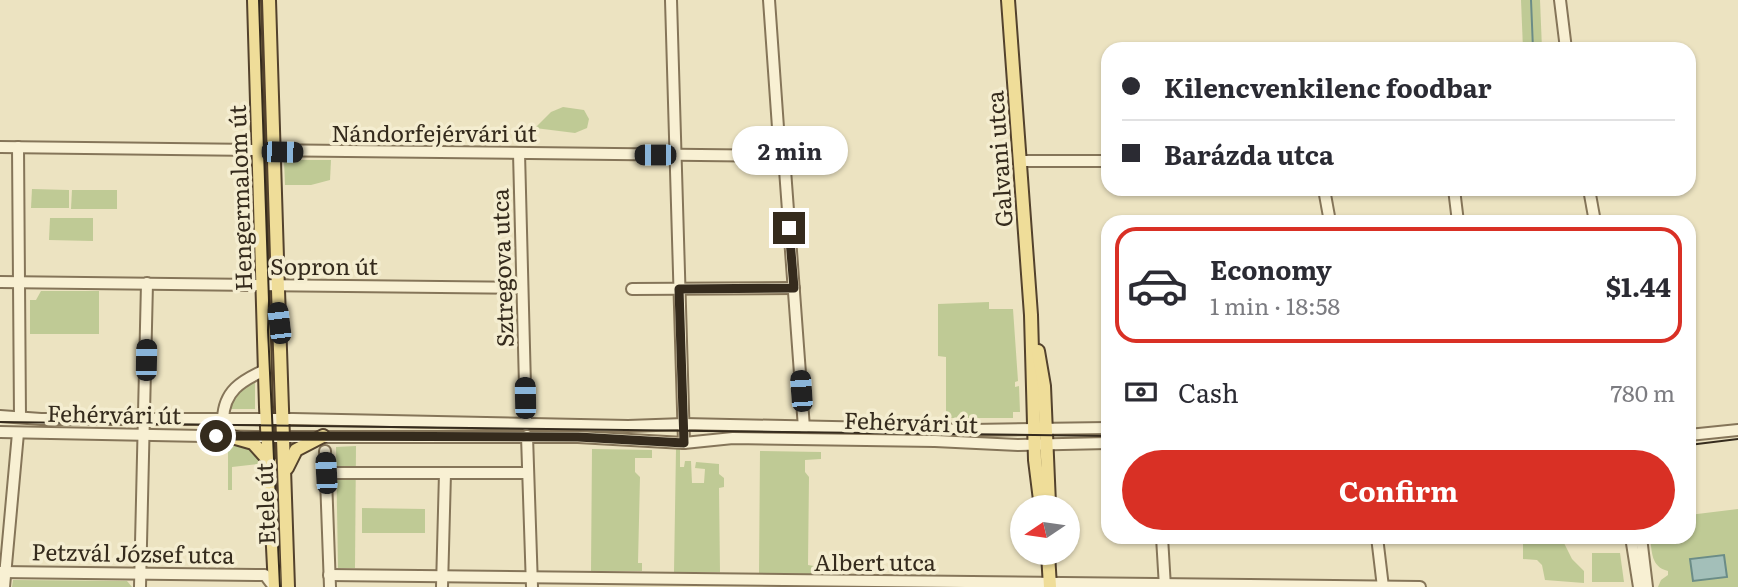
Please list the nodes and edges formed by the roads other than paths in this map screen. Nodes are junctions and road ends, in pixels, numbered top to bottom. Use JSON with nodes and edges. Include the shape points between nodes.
{"nodes":[{"id":1,"x":254,"y":0,"type":"edge"},
{"id":2,"x":269,"y":0,"type":"edge"},
{"id":3,"x":671,"y":0,"type":"edge"},
{"id":4,"x":769,"y":0,"type":"edge"},
{"id":5,"x":1560,"y":0,"type":"edge"},
{"id":6,"x":1007,"y":2,"type":"edge"},
{"id":7,"x":1565,"y":42,"type":"edge"},
{"id":8,"x":0,"y":147,"type":"edge"},
{"id":9,"x":18,"y":147,"type":"junction"},
{"id":10,"x":266,"y":151,"type":"junction"},
{"id":11,"x":519,"y":153,"type":"junction"},
{"id":12,"x":675,"y":155,"type":"junction"},
{"id":13,"x":782,"y":156,"type":"junction"},
{"id":14,"x":1019,"y":161,"type":"junction"},
{"id":15,"x":1101,"y":161,"type":"edge"},
{"id":16,"x":1325,"y":196,"type":"edge"},
{"id":17,"x":1455,"y":196,"type":"edge"},
{"id":18,"x":1590,"y":196,"type":"edge"},
{"id":19,"x":1329,"y":215,"type":"edge"},
{"id":20,"x":1457,"y":215,"type":"edge"},
{"id":21,"x":1594,"y":215,"type":"edge"},
{"id":22,"x":0,"y":282,"type":"edge"},
{"id":23,"x":19,"y":282,"type":"junction"},
{"id":24,"x":147,"y":283,"type":"junction"},
{"id":25,"x":269,"y":287,"type":"junction"},
{"id":26,"x":522,"y":288,"type":"junction"},
{"id":27,"x":794,"y":288,"type":"junction"},
{"id":28,"x":632,"y":289,"type":"dead end"},
{"id":29,"x":679,"y":289,"type":"junction"},
{"id":30,"x":265,"y":370,"type":"junction"},
{"id":31,"x":0,"y":416,"type":"edge"},
{"id":32,"x":20,"y":417,"type":"junction"},
{"id":33,"x":144,"y":418,"type":"junction"},
{"id":34,"x":223,"y":419,"type":"junction"},
{"id":35,"x":267,"y":420,"type":"junction"},
{"id":36,"x":284,"y":420,"type":"junction"},
{"id":37,"x":684,"y":424,"type":"junction"},
{"id":38,"x":804,"y":428,"type":"junction"},
{"id":39,"x":1041,"y":428,"type":"junction"},
{"id":40,"x":1101,"y":428,"type":"edge"},
{"id":41,"x":527,"y":430,"type":"junction"},
{"id":42,"x":1738,"y":430,"type":"edge"},
{"id":43,"x":0,"y":432,"type":"edge"},
{"id":44,"x":18,"y":433,"type":"junction"},
{"id":45,"x":144,"y":433,"type":"junction"},
{"id":46,"x":1696,"y":434,"type":"edge"},
{"id":47,"x":323,"y":436,"type":"junction"},
{"id":48,"x":232,"y":437,"type":"junction"},
{"id":49,"x":268,"y":437,"type":"junction"},
{"id":50,"x":284,"y":437,"type":"junction"},
{"id":51,"x":684,"y":443,"type":"junction"},
{"id":52,"x":1101,"y":443,"type":"edge"},
{"id":53,"x":1041,"y":445,"type":"junction"},
{"id":54,"x":325,"y":451,"type":"dead end"},
{"id":55,"x":270,"y":462,"type":"junction"},
{"id":56,"x":326,"y":473,"type":"junction"},
{"id":57,"x":446,"y":473,"type":"junction"},
{"id":58,"x":528,"y":473,"type":"junction"},
{"id":59,"x":284,"y":478,"type":"junction"},
{"id":60,"x":1041,"y":495,"type":"edge"},
{"id":61,"x":1047,"y":495,"type":"edge"},
{"id":62,"x":1162,"y":544,"type":"edge"},
{"id":63,"x":1378,"y":544,"type":"edge"},
{"id":64,"x":1633,"y":544,"type":"edge"},
{"id":65,"x":1643,"y":544,"type":"edge"},
{"id":66,"x":274,"y":558,"type":"junction"},
{"id":67,"x":1049,"y":565,"type":"edge"},
{"id":68,"x":3,"y":572,"type":"edge"},
{"id":69,"x":141,"y":573,"type":"junction"},
{"id":70,"x":265,"y":575,"type":"junction"},
{"id":71,"x":330,"y":581,"type":"edge"},
{"id":72,"x":442,"y":582,"type":"edge"},
{"id":73,"x":532,"y":582,"type":"edge"},
{"id":74,"x":816,"y":585,"type":"edge"},
{"id":75,"x":1050,"y":586,"type":"edge"},
{"id":76,"x":4,"y":587,"type":"edge"},
{"id":77,"x":140,"y":587,"type":"edge"},
{"id":78,"x":275,"y":587,"type":"edge"},
{"id":79,"x":288,"y":587,"type":"edge"},
{"id":80,"x":1165,"y":587,"type":"edge"},
{"id":81,"x":1383,"y":587,"type":"edge"},
{"id":82,"x":1420,"y":587,"type":"edge"},
{"id":83,"x":1639,"y":587,"type":"edge"},
{"id":84,"x":1647,"y":587,"type":"edge"}],
"edges":[{"from":1,"to":10,"type":"main road","name":"Hengermalom út"},
{"from":2,"to":10,"type":"main road","name":"Hengermalom út"},
{"from":3,"to":12,"type":"street"},
{"from":4,"to":13,"type":"street"},
{"from":5,"to":7,"type":"street"},
{"from":6,"to":14,"type":"main road","name":"Galvani utca"},
{"from":8,"to":9,"type":"street","name":"Nándorfejérvári út"},
{"from":9,"to":10,"type":"street","name":"Nándorfejérvári út"},
{"from":9,"to":23,"type":"street"},
{"from":10,"to":11,"type":"street","name":"Nándorfejérvári út"},
{"from":10,"to":25,"type":"main road","name":"Hengermalom út"},
{"from":11,"to":12,"type":"street","name":"Nándorfejérvári út"},
{"from":11,"to":26,"type":"street","name":"Sztregova utca"},
{"from":12,"to":13,"type":"street","name":"Nándorfejérvári út"},
{"from":12,"to":29,"type":"street"},
{"from":13,"to":27,"type":"street"},
{"from":14,"to":15,"type":"street"},
{"from":14,"to":39,"type":"main road","name":"Galvani utca"},
{"from":16,"to":19,"type":"street"},
{"from":17,"to":20,"type":"street"},
{"from":18,"to":21,"type":"street"},
{"from":22,"to":23,"type":"street","name":"Sopron út"},
{"from":23,"to":24,"type":"street","name":"Sopron út"},
{"from":23,"to":32,"type":"street"},
{"from":24,"to":25,"type":"street","name":"Sopron út"},
{"from":24,"to":33,"type":"street"},
{"from":25,"to":26,"type":"street","name":"Sopron út"},
{"from":25,"to":30,"type":"main road","name":"Hengermalom út"},
{"from":25,"to":36,"type":"main road","name":"Hengermalom út"},
{"from":26,"to":41,"type":"street","name":"Sztregova utca"},
{"from":27,"to":29,"type":"street"},
{"from":27,"to":38,"type":"street"},
{"from":28,"to":29,"type":"street"},
{"from":29,"to":37,"type":"street"},
{"from":30,"to":34,"type":"street","via":[[233,389]]},
{"from":30,"to":35,"type":"main road","name":"Hengermalom út"},
{"from":31,"to":32,"type":"street","name":"Fehérvári út"},
{"from":32,"to":33,"type":"street","name":"Fehérvári út"},
{"from":33,"to":34,"type":"street","name":"Fehérvári út"},
{"from":33,"to":45,"type":"street"},
{"from":34,"to":35,"type":"street","name":"Fehérvári út"},
{"from":35,"to":36,"type":"street","name":"Fehérvári út"},
{"from":35,"to":49,"type":"main road","name":"Hengermalom út"},
{"from":36,"to":41,"type":"street","name":"Fehérvári út"},
{"from":36,"to":50,"type":"main road","name":"Etele út"},
{"from":37,"to":38,"type":"street","name":"Fehérvári út"},
{"from":37,"to":41,"type":"street","name":"Fehérvári út"},
{"from":37,"to":51,"type":"street"},
{"from":38,"to":39,"type":"street","name":"Fehérvári út"},
{"from":39,"to":40,"type":"street","name":"Fehérvári út"},
{"from":39,"to":53,"type":"main road","name":"Galvani utca"},
{"from":41,"to":47,"type":"street","name":"Fehérvári út"},
{"from":41,"to":51,"type":"street","name":"Fehérvári út"},
{"from":41,"to":58,"type":"street","name":"Sztregova utca"},
{"from":42,"to":46,"type":"street"},
{"from":43,"to":44,"type":"street","name":"Fehérvári út"},
{"from":44,"to":45,"type":"street","name":"Fehérvári út"},
{"from":44,"to":68,"type":"street"},
{"from":45,"to":48,"type":"street","name":"Fehérvári út"},
{"from":45,"to":69,"type":"street"},
{"from":47,"to":50,"type":"street","name":"Fehérvári út"},
{"from":47,"to":59,"type":"main road","via":[[296,450]]},
{"from":48,"to":49,"type":"street","name":"Fehérvári út"},
{"from":48,"to":55,"type":"main road","via":[[254,443]]},
{"from":49,"to":50,"type":"street","name":"Fehérvári út"},
{"from":49,"to":55,"type":"main road","name":"Etele út"},
{"from":50,"to":59,"type":"main road","name":"Etele út"},
{"from":51,"to":53,"type":"street","name":"Fehérvári út","via":[[760,439]]},
{"from":52,"to":53,"type":"street","name":"Fehérvári út"},
{"from":53,"to":60,"type":"main road"},
{"from":53,"to":61,"type":"main road"},
{"from":54,"to":56,"type":"street"},
{"from":55,"to":66,"type":"main road","name":"Etele út"},
{"from":56,"to":57,"type":"street"},
{"from":56,"to":71,"type":"street"},
{"from":57,"to":58,"type":"street"},
{"from":57,"to":72,"type":"street"},
{"from":58,"to":73,"type":"street","name":"Sztregova utca"},
{"from":59,"to":79,"type":"main road","name":"Etele út"},
{"from":62,"to":80,"type":"street"},
{"from":63,"to":81,"type":"street"},
{"from":64,"to":83,"type":"street"},
{"from":65,"to":84,"type":"street"},
{"from":66,"to":70,"type":"street","name":"Petzvál József utca"},
{"from":66,"to":78,"type":"main road","name":"Etele út"},
{"from":67,"to":75,"type":"main road"},
{"from":68,"to":69,"type":"street","name":"Petzvál József utca"},
{"from":68,"to":76,"type":"street"},
{"from":69,"to":70,"type":"street","name":"Petzvál József utca"},
{"from":69,"to":77,"type":"street"},
{"from":70,"to":78,"type":"street","name":"Petzvál József utca"},
{"from":71,"to":72,"type":"street","name":"Albert utca"},
{"from":72,"to":73,"type":"street","name":"Albert utca"},
{"from":73,"to":74,"type":"street","name":"Albert utca"},
{"from":74,"to":75,"type":"street","name":"Albert utca"},
{"from":75,"to":80,"type":"street","name":"Albert utca"},
{"from":80,"to":81,"type":"street","name":"Albert utca"},
{"from":81,"to":82,"type":"street","name":"Albert utca"}]}
